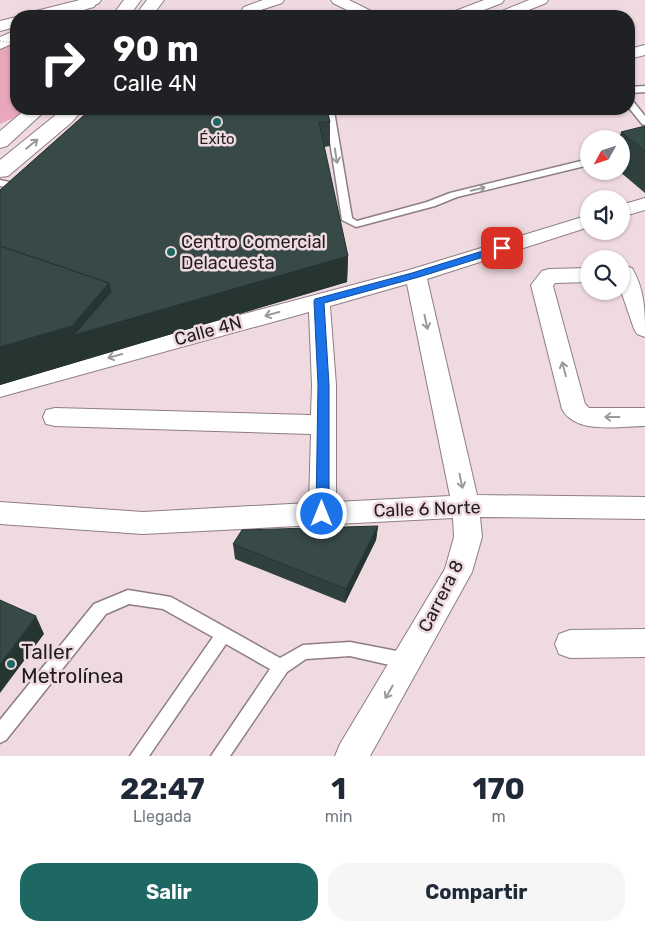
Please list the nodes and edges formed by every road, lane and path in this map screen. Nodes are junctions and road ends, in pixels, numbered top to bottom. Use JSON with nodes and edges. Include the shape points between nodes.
{"nodes":[{"id":1,"x":133,"y":0,"type":"edge"},
{"id":2,"x":156,"y":0,"type":"edge"},
{"id":3,"x":277,"y":0,"type":"edge"},
{"id":4,"x":338,"y":0,"type":"edge"},
{"id":5,"x":497,"y":0,"type":"edge"},
{"id":6,"x":541,"y":0,"type":"edge"},
{"id":7,"x":91,"y":1,"type":"edge"},
{"id":8,"x":59,"y":10,"type":"edge"},
{"id":9,"x":72,"y":10,"type":"edge"},
{"id":10,"x":125,"y":10,"type":"edge"},
{"id":11,"x":148,"y":10,"type":"edge"},
{"id":12,"x":249,"y":10,"type":"dead end"},
{"id":13,"x":358,"y":10,"type":"edge"},
{"id":14,"x":471,"y":10,"type":"edge"},
{"id":15,"x":517,"y":10,"type":"edge"},
{"id":16,"x":635,"y":110,"type":"edge"},
{"id":17,"x":30,"y":115,"type":"edge"},
{"id":18,"x":330,"y":115,"type":"edge"},
{"id":19,"x":70,"y":116,"type":"edge"},
{"id":20,"x":645,"y":122,"type":"edge"},
{"id":21,"x":0,"y":142,"type":"edge"},
{"id":22,"x":580,"y":164,"type":"edge"},
{"id":23,"x":0,"y":171,"type":"edge"},
{"id":24,"x":0,"y":183,"type":"edge"},
{"id":25,"x":11,"y":198,"type":"edge"},
{"id":26,"x":645,"y":204,"type":"edge"},
{"id":27,"x":630,"y":208,"type":"edge"},
{"id":28,"x":580,"y":224,"type":"edge"},
{"id":29,"x":630,"y":273,"type":"edge"},
{"id":30,"x":580,"y":274,"type":"edge"},
{"id":31,"x":416,"y":275,"type":"junction"},
{"id":32,"x":315,"y":295,"type":"junction"},
{"id":33,"x":645,"y":329,"type":"edge"},
{"id":34,"x":0,"y":388,"type":"edge"},
{"id":35,"x":55,"y":417,"type":"dead end"},
{"id":36,"x":645,"y":417,"type":"edge"},
{"id":37,"x":323,"y":425,"type":"junction"},
{"id":38,"x":466,"y":506,"type":"junction"},
{"id":39,"x":645,"y":508,"type":"edge"},
{"id":40,"x":0,"y":513,"type":"edge"},
{"id":41,"x":322,"y":514,"type":"junction"},
{"id":42,"x":224,"y":634,"type":"junction"},
{"id":43,"x":645,"y":643,"type":"edge"},
{"id":44,"x":570,"y":644,"type":"dead end"},
{"id":45,"x":407,"y":661,"type":"junction"},
{"id":46,"x":281,"y":666,"type":"junction"},
{"id":47,"x":0,"y":734,"type":"edge"},
{"id":48,"x":139,"y":756,"type":"edge"},
{"id":49,"x":220,"y":756,"type":"edge"},
{"id":50,"x":352,"y":756,"type":"edge"}],
"edges":[{"from":1,"to":10,"type":"main road"},
{"from":2,"to":11,"type":"main road"},
{"from":3,"to":12,"type":"street"},
{"from":4,"to":13,"type":"street"},
{"from":5,"to":14,"type":"street"},
{"from":6,"to":15,"type":"street"},
{"from":7,"to":8,"type":"main road"},
{"from":7,"to":9,"type":"main road"},
{"from":16,"to":20,"type":"lane"},
{"from":17,"to":21,"type":"main road"},
{"from":18,"to":22,"type":"lane","one_way":true,"via":[[347,220],[356,224],[454,195]]},
{"from":23,"to":19,"type":"main road","one_way":true},
{"from":24,"to":25,"type":"lane","via":[[26,185]]},
{"from":26,"to":27,"type":"street"},
{"from":28,"to":31,"type":"street","name":"Calle 4N"},
{"from":29,"to":33,"type":"street"},
{"from":36,"to":30,"type":"street","one_way":true,"via":[[589,417],[574,409],[542,285],[550,276]]},
{"from":31,"to":32,"type":"street","name":"Calle 4N"},
{"from":31,"to":38,"type":"street","name":"Carrera 8","one_way":true},
{"from":32,"to":34,"type":"street","name":"Calle 4N","one_way":true},
{"from":32,"to":37,"type":"street","via":[[324,385]]},
{"from":35,"to":37,"type":"street"},
{"from":37,"to":41,"type":"street"},
{"from":38,"to":39,"type":"street","name":"Calle 6 Norte"},
{"from":38,"to":41,"type":"street","name":"Calle 6 Norte"},
{"from":38,"to":45,"type":"street","name":"Carrera 8","via":[[468,538],[458,572]]},
{"from":40,"to":41,"type":"street","name":"Calle 6 Norte","via":[[143,523]]},
{"from":42,"to":46,"type":"lane"},
{"from":42,"to":47,"type":"lane","via":[[166,602],[128,597],[100,609]]},
{"from":42,"to":48,"type":"lane"},
{"from":43,"to":44,"type":"street"},
{"from":45,"to":46,"type":"lane","via":[[350,649],[303,652]]},
{"from":45,"to":50,"type":"street","name":"Carrera 8","one_way":true},
{"from":46,"to":49,"type":"lane"}]}
